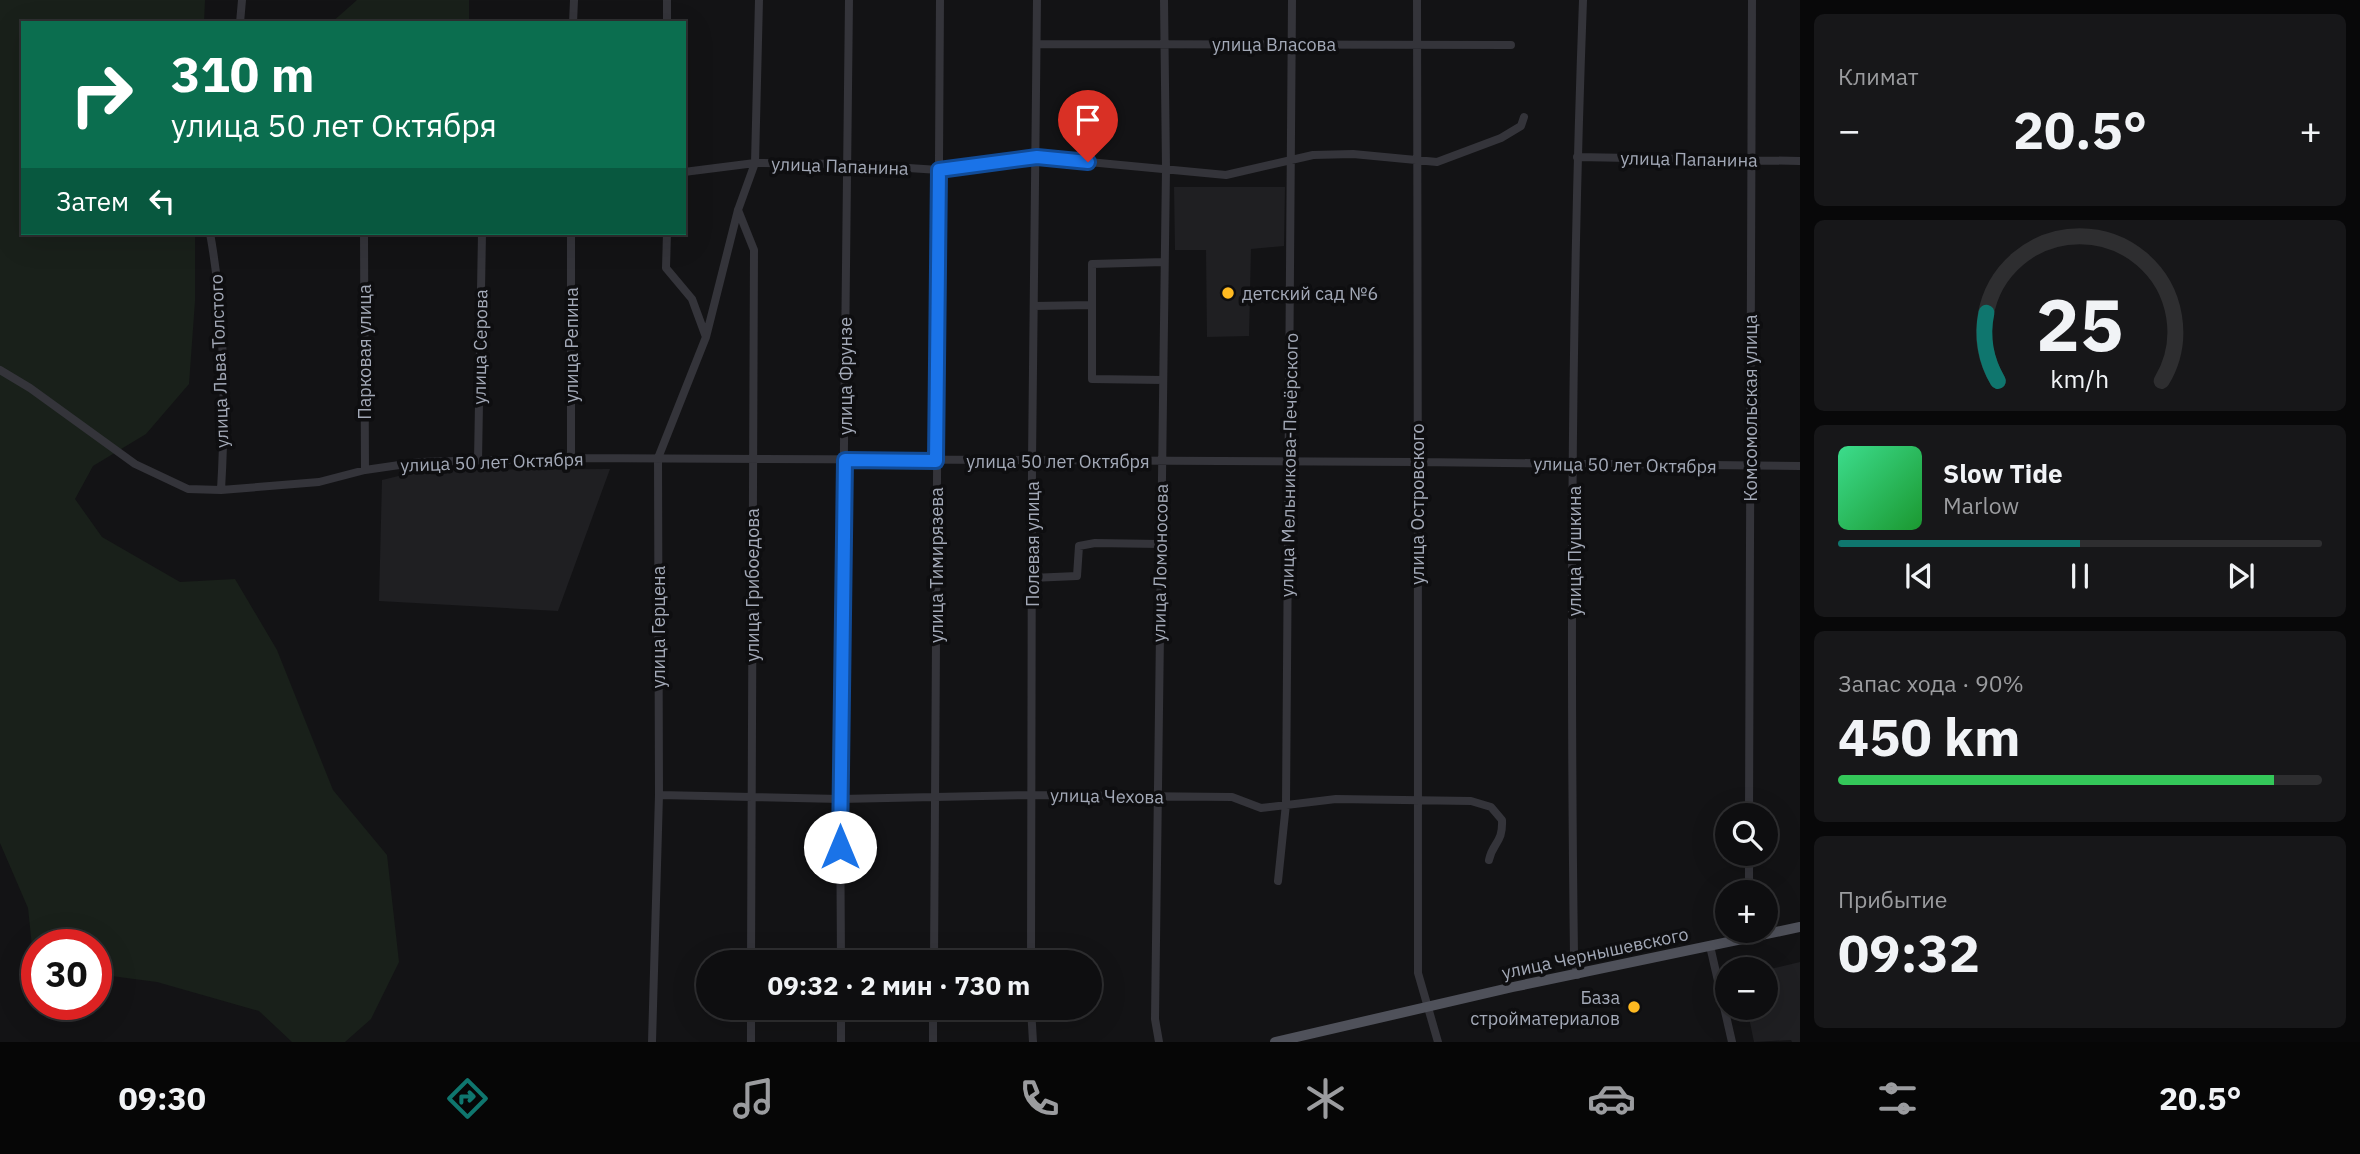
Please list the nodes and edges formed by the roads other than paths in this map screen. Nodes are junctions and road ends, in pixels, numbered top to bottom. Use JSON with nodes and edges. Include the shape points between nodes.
{"nodes":[{"id":1,"x":242,"y":0,"type":"edge"},
{"id":2,"x":574,"y":0,"type":"edge"},
{"id":3,"x":667,"y":0,"type":"edge"},
{"id":4,"x":759,"y":0,"type":"edge"},
{"id":5,"x":849,"y":0,"type":"edge"},
{"id":6,"x":940,"y":0,"type":"edge"},
{"id":7,"x":1037,"y":0,"type":"edge"},
{"id":8,"x":1164,"y":0,"type":"edge"},
{"id":9,"x":1292,"y":0,"type":"edge"},
{"id":10,"x":1417,"y":0,"type":"edge"},
{"id":11,"x":1583,"y":0,"type":"edge"},
{"id":12,"x":1752,"y":0,"type":"edge"},
{"id":13,"x":240,"y":21,"type":"edge"},
{"id":14,"x":573,"y":21,"type":"edge"},
{"id":15,"x":667,"y":21,"type":"edge"},
{"id":16,"x":1165,"y":43,"type":"junction"},
{"id":17,"x":1037,"y":44,"type":"junction"},
{"id":18,"x":1292,"y":44,"type":"junction"},
{"id":19,"x":1510,"y":45,"type":"dead end"},
{"id":20,"x":1417,"y":46,"type":"junction"},
{"id":21,"x":1524,"y":117,"type":"dead end"},
{"id":22,"x":1037,"y":157,"type":"junction"},
{"id":23,"x":1577,"y":157,"type":"junction"},
{"id":24,"x":1752,"y":159,"type":"junction"},
{"id":25,"x":1292,"y":161,"type":"junction"},
{"id":26,"x":1800,"y":161,"type":"edge"},
{"id":27,"x":1418,"y":162,"type":"junction"},
{"id":28,"x":755,"y":163,"type":"junction"},
{"id":29,"x":847,"y":164,"type":"junction"},
{"id":30,"x":1166,"y":168,"type":"junction"},
{"id":31,"x":939,"y":170,"type":"junction"},
{"id":32,"x":686,"y":172,"type":"edge"},
{"id":33,"x":738,"y":210,"type":"junction"},
{"id":34,"x":210,"y":235,"type":"edge"},
{"id":35,"x":364,"y":235,"type":"edge"},
{"id":36,"x":482,"y":235,"type":"edge"},
{"id":37,"x":571,"y":235,"type":"edge"},
{"id":38,"x":667,"y":235,"type":"edge"},
{"id":39,"x":1164,"y":262,"type":"junction"},
{"id":40,"x":1092,"y":305,"type":"junction"},
{"id":41,"x":1034,"y":306,"type":"junction"},
{"id":42,"x":706,"y":337,"type":"junction"},
{"id":43,"x":0,"y":370,"type":"edge"},
{"id":44,"x":1163,"y":380,"type":"junction"},
{"id":45,"x":571,"y":458,"type":"junction"},
{"id":46,"x":658,"y":458,"type":"junction"},
{"id":47,"x":752,"y":460,"type":"junction"},
{"id":48,"x":845,"y":460,"type":"junction"},
{"id":49,"x":478,"y":461,"type":"junction"},
{"id":50,"x":936,"y":461,"type":"junction"},
{"id":51,"x":1032,"y":461,"type":"junction"},
{"id":52,"x":1161,"y":461,"type":"junction"},
{"id":53,"x":1289,"y":461,"type":"junction"},
{"id":54,"x":1416,"y":462,"type":"junction"},
{"id":55,"x":1574,"y":464,"type":"junction"},
{"id":56,"x":1800,"y":466,"type":"edge"},
{"id":57,"x":1749,"y":467,"type":"junction"},
{"id":58,"x":365,"y":470,"type":"junction"},
{"id":59,"x":221,"y":490,"type":"junction"},
{"id":60,"x":1160,"y":544,"type":"junction"},
{"id":61,"x":1031,"y":578,"type":"junction"},
{"id":62,"x":659,"y":795,"type":"junction"},
{"id":63,"x":1030,"y":795,"type":"junction"},
{"id":64,"x":752,"y":796,"type":"junction"},
{"id":65,"x":937,"y":796,"type":"junction"},
{"id":66,"x":1156,"y":796,"type":"junction"},
{"id":67,"x":840,"y":799,"type":"junction"},
{"id":68,"x":1417,"y":802,"type":"junction"},
{"id":69,"x":1749,"y":803,"type":"edge"},
{"id":70,"x":1286,"y":804,"type":"junction"},
{"id":71,"x":1489,"y":860,"type":"dead end"},
{"id":72,"x":1278,"y":881,"type":"dead end"},
{"id":73,"x":1800,"y":927,"type":"edge"},
{"id":74,"x":1778,"y":930,"type":"edge"},
{"id":75,"x":1720,"y":943,"type":"edge"},
{"id":76,"x":1710,"y":946,"type":"junction"},
{"id":77,"x":751,"y":950,"type":"edge"},
{"id":78,"x":841,"y":950,"type":"edge"},
{"id":79,"x":934,"y":950,"type":"edge"},
{"id":80,"x":1031,"y":950,"type":"edge"},
{"id":81,"x":1577,"y":975,"type":"junction"},
{"id":82,"x":1429,"y":1006,"type":"junction"},
{"id":83,"x":751,"y":1020,"type":"edge"},
{"id":84,"x":841,"y":1020,"type":"edge"},
{"id":85,"x":933,"y":1020,"type":"edge"},
{"id":86,"x":1032,"y":1020,"type":"edge"},
{"id":87,"x":652,"y":1042,"type":"edge"},
{"id":88,"x":751,"y":1042,"type":"edge"},
{"id":89,"x":841,"y":1042,"type":"edge"},
{"id":90,"x":933,"y":1042,"type":"edge"},
{"id":91,"x":1033,"y":1042,"type":"edge"},
{"id":92,"x":1159,"y":1042,"type":"edge"},
{"id":93,"x":1275,"y":1042,"type":"edge"},
{"id":94,"x":1438,"y":1042,"type":"edge"},
{"id":95,"x":1732,"y":1042,"type":"edge"}],
"edges":[{"from":1,"to":13,"type":"street"},
{"from":2,"to":14,"type":"street"},
{"from":3,"to":15,"type":"street"},
{"from":4,"to":28,"type":"street"},
{"from":5,"to":29,"type":"street","name":"улица Фрунзе"},
{"from":6,"to":31,"type":"street","name":"улица Тимирязева"},
{"from":7,"to":17,"type":"street","name":"Полевая улица"},
{"from":8,"to":16,"type":"street","name":"улица Ломоносова"},
{"from":9,"to":18,"type":"street","name":"улица Мельникова-Печёрского"},
{"from":10,"to":20,"type":"street","name":"улица Островского"},
{"from":11,"to":23,"type":"street","name":"улица Пушкина"},
{"from":12,"to":24,"type":"street","name":"Комсомольская улица"},
{"from":16,"to":17,"type":"street","name":"улица Власова"},
{"from":16,"to":18,"type":"street","name":"улица Власова"},
{"from":16,"to":30,"type":"street","name":"улица Ломоносова"},
{"from":17,"to":22,"type":"street","name":"Полевая улица"},
{"from":18,"to":20,"type":"street","name":"улица Власова"},
{"from":18,"to":25,"type":"street","name":"улица Мельникова-Печёрского"},
{"from":19,"to":20,"type":"street","name":"улица Власова"},
{"from":20,"to":27,"type":"street","name":"улица Островского"},
{"from":21,"to":27,"type":"street","name":"улица Папанина","via":[[1521,126],[1501,138],[1437,162]]},
{"from":22,"to":30,"type":"street","name":"улица Папанина"},
{"from":22,"to":31,"type":"street","name":"улица Папанина"},
{"from":22,"to":41,"type":"street","name":"Полевая улица"},
{"from":23,"to":24,"type":"street","name":"улица Папанина"},
{"from":23,"to":55,"type":"street","name":"улица Пушкина"},
{"from":24,"to":26,"type":"street","name":"улица Папанина"},
{"from":24,"to":57,"type":"street","name":"Комсомольская улица"},
{"from":25,"to":27,"type":"street","name":"улица Папанина","via":[[1313,155],[1353,154]]},
{"from":25,"to":30,"type":"street","name":"улица Папанина","via":[[1226,175]]},
{"from":25,"to":53,"type":"street","name":"улица Мельникова-Печёрского"},
{"from":27,"to":54,"type":"street","name":"улица Островского"},
{"from":28,"to":29,"type":"street","name":"улица Папанина"},
{"from":28,"to":32,"type":"street","name":"улица Папанина"},
{"from":28,"to":33,"type":"street","name":"улица Герцена"},
{"from":29,"to":31,"type":"street","name":"улица Папанина"},
{"from":29,"to":48,"type":"street","name":"улица Фрунзе"},
{"from":30,"to":39,"type":"street","name":"улица Ломоносова"},
{"from":31,"to":50,"type":"street","name":"улица Тимирязева"},
{"from":33,"to":42,"type":"street","name":"улица Герцена"},
{"from":33,"to":47,"type":"street","name":"улица Грибоедова","via":[[754,250]]},
{"from":34,"to":59,"type":"street","name":"улица Льва Толстого","via":[[217,270],[225,417]]},
{"from":35,"to":58,"type":"street","name":"Парковая улица"},
{"from":36,"to":49,"type":"street","name":"улица Серова"},
{"from":37,"to":45,"type":"street","name":"улица Репина"},
{"from":38,"to":42,"type":"street","via":[[666,268],[692,299]]},
{"from":39,"to":40,"type":"street","via":[[1092,264]]},
{"from":39,"to":44,"type":"street","name":"улица Ломоносова"},
{"from":40,"to":41,"type":"street"},
{"from":40,"to":44,"type":"street","via":[[1092,379]]},
{"from":41,"to":51,"type":"street","name":"Полевая улица"},
{"from":42,"to":46,"type":"street","name":"улица Герцена"},
{"from":43,"to":59,"type":"street","name":"улица 50 лет Октября","via":[[135,464],[188,489]]},
{"from":44,"to":52,"type":"street","name":"улица Ломоносова"},
{"from":45,"to":46,"type":"street","name":"улица 50 лет Октября"},
{"from":45,"to":49,"type":"street","name":"улица 50 лет Октября"},
{"from":46,"to":47,"type":"street","name":"улица 50 лет Октября"},
{"from":46,"to":62,"type":"street","name":"улица Герцена"},
{"from":47,"to":48,"type":"street","name":"улица 50 лет Октября"},
{"from":47,"to":64,"type":"street","name":"улица Грибоедова"},
{"from":48,"to":50,"type":"street","name":"улица 50 лет Октября"},
{"from":48,"to":67,"type":"street","name":"улица Фрунзе"},
{"from":49,"to":58,"type":"street","name":"улица 50 лет Октября","via":[[421,462]]},
{"from":50,"to":51,"type":"street","name":"улица 50 лет Октября"},
{"from":50,"to":65,"type":"street","name":"улица Тимирязева"},
{"from":51,"to":52,"type":"street","name":"улица 50 лет Октября"},
{"from":51,"to":61,"type":"street","name":"Полевая улица"},
{"from":52,"to":53,"type":"street","name":"улица 50 лет Октября"},
{"from":52,"to":60,"type":"street","name":"улица Ломоносова"},
{"from":53,"to":54,"type":"street","name":"улица 50 лет Октября"},
{"from":53,"to":70,"type":"street","name":"улица Мельникова-Печёрского"},
{"from":54,"to":55,"type":"street","name":"улица 50 лет Октября"},
{"from":54,"to":68,"type":"street","name":"улица Островского"},
{"from":55,"to":57,"type":"street","name":"улица 50 лет Октября"},
{"from":55,"to":81,"type":"street","name":"улица Пушкина","via":[[1572,789]]},
{"from":56,"to":57,"type":"street","name":"улица 50 лет Октября"},
{"from":57,"to":69,"type":"street","name":"Комсомольская улица"},
{"from":58,"to":59,"type":"street","name":"улица 50 лет Октября","via":[[319,482]]},
{"from":60,"to":61,"type":"street","via":[[1095,542],[1079,546],[1077,576]]},
{"from":60,"to":66,"type":"street","name":"улица Ломоносова"},
{"from":61,"to":63,"type":"street","name":"Полевая улица"},
{"from":62,"to":64,"type":"street","name":"улица Чехова"},
{"from":62,"to":87,"type":"street","name":"улица Герцена"},
{"from":63,"to":65,"type":"street","name":"улица Чехова"},
{"from":63,"to":66,"type":"street","name":"улица Чехова"},
{"from":63,"to":80,"type":"street","name":"Полевая улица"},
{"from":64,"to":67,"type":"street","name":"улица Чехова"},
{"from":64,"to":77,"type":"street","name":"улица Грибоедова"},
{"from":65,"to":67,"type":"street","name":"улица Чехова"},
{"from":65,"to":79,"type":"street","name":"улица Тимирязева"},
{"from":66,"to":70,"type":"street","name":"улица Чехова","via":[[1232,797],[1261,808]]},
{"from":66,"to":92,"type":"street","name":"улица Ломоносова","via":[[1155,1019]]},
{"from":67,"to":78,"type":"street","name":"улица Фрунзе"},
{"from":68,"to":70,"type":"street","name":"улица Чехова","via":[[1336,799]]},
{"from":68,"to":71,"type":"street","name":"улица Чехова","via":[[1471,801],[1491,807],[1502,820],[1503,836]]},
{"from":68,"to":82,"type":"street","name":"улица Островского","via":[[1418,973]]},
{"from":70,"to":72,"type":"street","name":"улица Мельникова-Печёрского"},
{"from":73,"to":74,"type":"main road","name":"улица Чернышевского"},
{"from":75,"to":76,"type":"main road","name":"улица Чернышевского"},
{"from":76,"to":81,"type":"main road","name":"улица Чернышевского"},
{"from":76,"to":95,"type":"street"},
{"from":81,"to":82,"type":"main road","name":"улица Чернышевского"},
{"from":82,"to":93,"type":"main road","name":"улица Чернышевского"},
{"from":82,"to":94,"type":"street","name":"улица Островского"},
{"from":83,"to":88,"type":"street"},
{"from":84,"to":89,"type":"street"},
{"from":85,"to":90,"type":"street"},
{"from":86,"to":91,"type":"street"}]}
